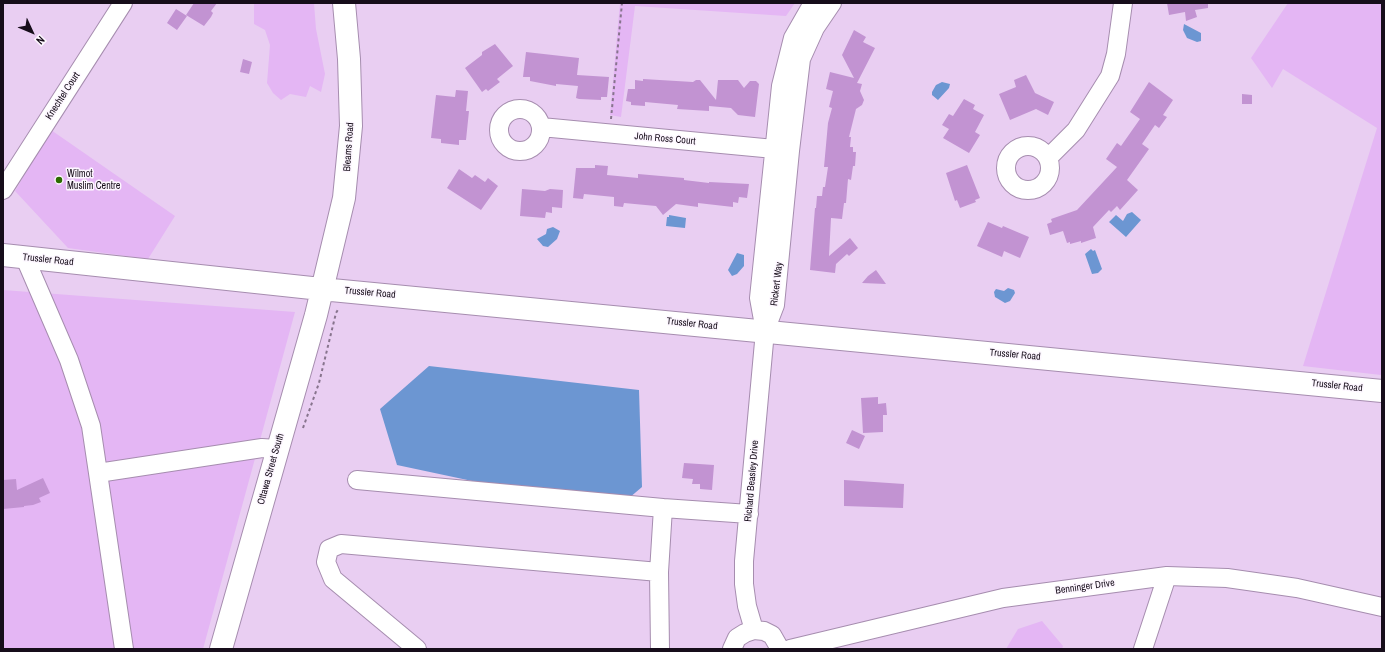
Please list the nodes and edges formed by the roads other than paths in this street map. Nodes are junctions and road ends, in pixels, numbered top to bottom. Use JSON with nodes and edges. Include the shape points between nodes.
{"nodes":[{"id":1,"x":344,"y":3,"type":"edge"},
{"id":2,"x":813,"y":3,"type":"edge"},
{"id":3,"x":832,"y":3,"type":"edge"},
{"id":4,"x":1123,"y":3,"type":"edge"},
{"id":5,"x":120,"y":4,"type":"edge"},
{"id":6,"x":541,"y":127,"type":"dead end"},
{"id":7,"x":782,"y":149,"type":"junction"},
{"id":8,"x":1048,"y":158,"type":"dead end"},
{"id":9,"x":3,"y":190,"type":"edge"},
{"id":10,"x":3,"y":255,"type":"edge"},
{"id":11,"x":25,"y":258,"type":"junction"},
{"id":12,"x":321,"y":289,"type":"junction"},
{"id":13,"x":765,"y":331,"type":"junction"},
{"id":14,"x":1382,"y":391,"type":"edge"},
{"id":15,"x":277,"y":449,"type":"junction"},
{"id":16,"x":98,"y":473,"type":"junction"},
{"id":17,"x":357,"y":480,"type":"dead end"},
{"id":18,"x":663,"y":508,"type":"junction"},
{"id":19,"x":749,"y":514,"type":"junction"},
{"id":20,"x":659,"y":572,"type":"junction"},
{"id":21,"x":1167,"y":576,"type":"junction"},
{"id":22,"x":1382,"y":607,"type":"edge"},
{"id":23,"x":754,"y":630,"type":"junction"},
{"id":24,"x":124,"y":649,"type":"edge"},
{"id":25,"x":221,"y":649,"type":"edge"},
{"id":26,"x":417,"y":649,"type":"edge"},
{"id":27,"x":660,"y":649,"type":"edge"},
{"id":28,"x":732,"y":649,"type":"edge"},
{"id":29,"x":780,"y":649,"type":"edge"},
{"id":30,"x":790,"y":649,"type":"edge"},
{"id":31,"x":1143,"y":649,"type":"edge"}],
"edges":[{"from":1,"to":12,"type":"main road","name":"Bleams Road","via":[[351,91],[350,150],[344,198]]},
{"from":2,"to":7,"type":"street","name":"Rickert Way","via":[[788,51],[781,86]]},
{"from":3,"to":7,"type":"street","name":"Rickert Way","via":[[815,28],[801,59]]},
{"from":4,"to":8,"type":"street","via":[[1116,54],[1110,76],[1076,130]]},
{"from":5,"to":9,"type":"street","name":"Knechtel Court"},
{"from":6,"to":7,"type":"street","name":"John Ross Court"},
{"from":7,"to":13,"type":"street","name":"Rickert Way","via":[[775,305]]},
{"from":10,"to":11,"type":"main road","name":"Trussler Road"},
{"from":11,"to":12,"type":"main road","name":"Trussler Road"},
{"from":11,"to":16,"type":"street","via":[[72,368],[91,426]]},
{"from":12,"to":13,"type":"main road","name":"Trussler Road"},
{"from":12,"to":15,"type":"main road","name":"Ottawa Street South","via":[[316,315]]},
{"from":13,"to":14,"type":"main road","name":"Trussler Road"},
{"from":13,"to":19,"type":"street","name":"Richard Beasley Drive"},
{"from":15,"to":16,"type":"street","via":[[262,448]]},
{"from":15,"to":25,"type":"main road","name":"Ottawa Street South"},
{"from":16,"to":24,"type":"street"},
{"from":17,"to":18,"type":"street"},
{"from":18,"to":19,"type":"street"},
{"from":18,"to":20,"type":"street"},
{"from":19,"to":23,"type":"street","name":"Richard Beasley Drive","via":[[744,584]]},
{"from":20,"to":26,"type":"street","via":[[341,544],[329,549],[326,562],[332,579]]},
{"from":20,"to":27,"type":"street"},
{"from":21,"to":22,"type":"street","name":"Benninger Drive","via":[[1227,578],[1297,588]]},
{"from":21,"to":30,"type":"street","name":"Benninger Drive","via":[[1003,598]]},
{"from":21,"to":31,"type":"street"},
{"from":23,"to":28,"type":"street","via":[[745,632],[737,638]]},
{"from":23,"to":29,"type":"street","via":[[772,635]]}]}
